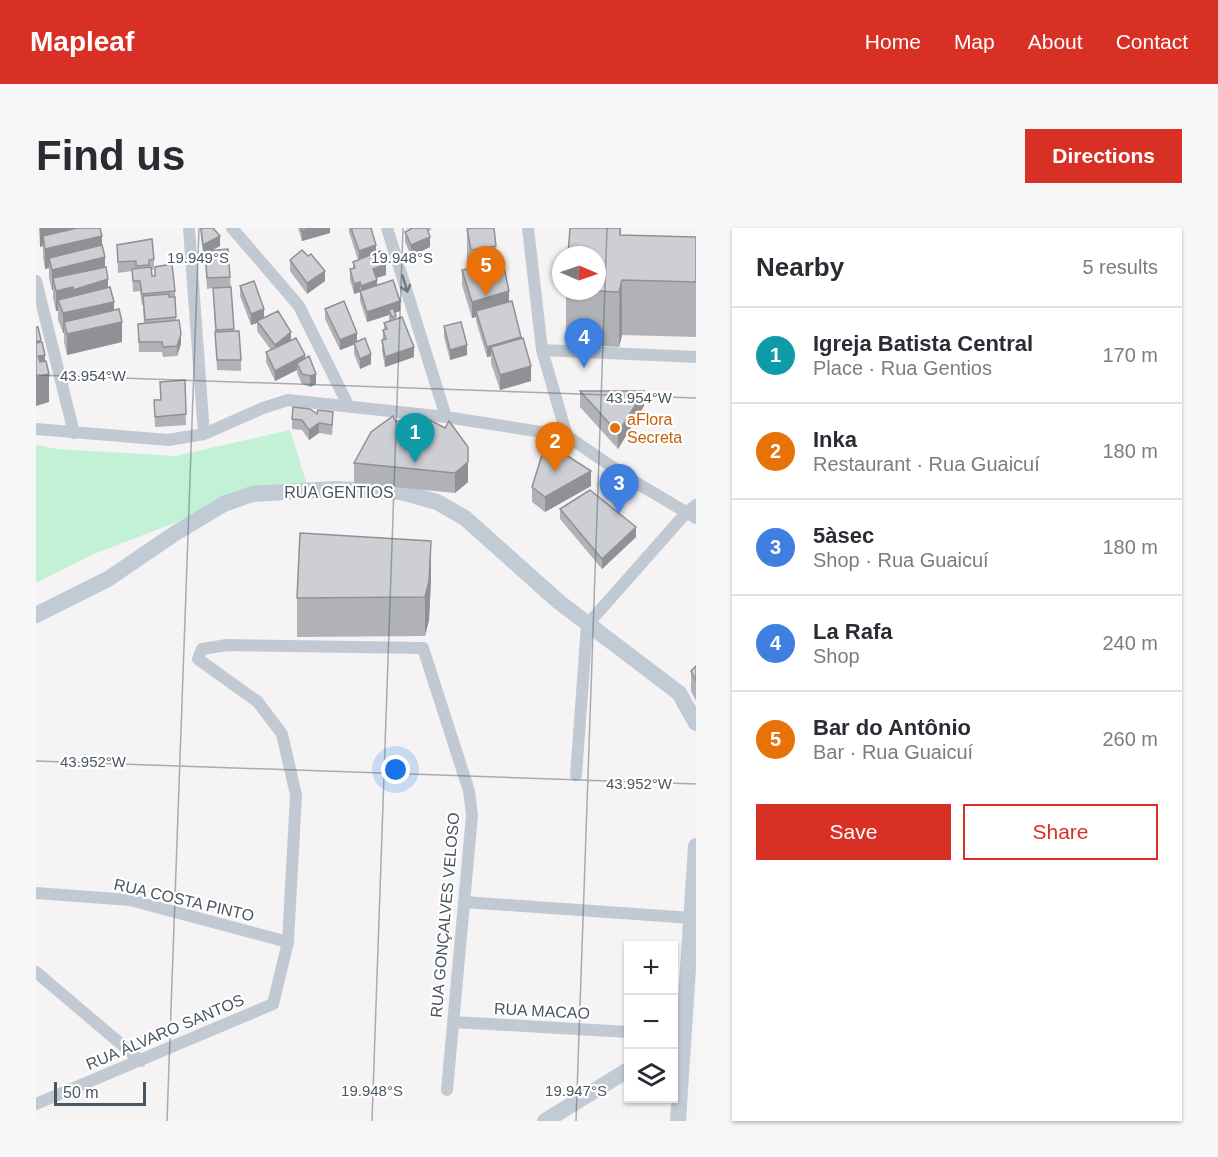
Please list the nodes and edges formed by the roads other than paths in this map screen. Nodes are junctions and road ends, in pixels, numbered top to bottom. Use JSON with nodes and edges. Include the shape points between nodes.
{"nodes":[{"id":1,"x":189,"y":228,"type":"edge"},
{"id":2,"x":232,"y":228,"type":"edge"},
{"id":3,"x":387,"y":228,"type":"edge"},
{"id":4,"x":528,"y":228,"type":"edge"},
{"id":5,"x":36,"y":281,"type":"edge"},
{"id":6,"x":542,"y":351,"type":"junction"},
{"id":7,"x":696,"y":357,"type":"edge"},
{"id":8,"x":349,"y":407,"type":"junction"},
{"id":9,"x":446,"y":417,"type":"junction"},
{"id":10,"x":36,"y":429,"type":"edge"},
{"id":11,"x":74,"y":434,"type":"junction"},
{"id":12,"x":204,"y":434,"type":"junction"},
{"id":13,"x":567,"y":436,"type":"junction"},
{"id":14,"x":693,"y":512,"type":"edge"},
{"id":15,"x":36,"y":615,"type":"edge"},
{"id":16,"x":587,"y":625,"type":"junction"},
{"id":17,"x":696,"y":723,"type":"edge"},
{"id":18,"x":576,"y":775,"type":"dead end"},
{"id":19,"x":696,"y":846,"type":"edge"},
{"id":20,"x":36,"y":893,"type":"edge"},
{"id":21,"x":464,"y":902,"type":"junction"},
{"id":22,"x":694,"y":919,"type":"edge"},
{"id":23,"x":288,"y":942,"type":"junction"},
{"id":24,"x":36,"y":972,"type":"edge"},
{"id":25,"x":691,"y":1007,"type":"edge"},
{"id":26,"x":454,"y":1022,"type":"junction"},
{"id":27,"x":624,"y":1032,"type":"edge"},
{"id":28,"x":682,"y":1036,"type":"edge"},
{"id":29,"x":141,"y":1061,"type":"junction"},
{"id":30,"x":624,"y":1072,"type":"edge"},
{"id":31,"x":447,"y":1090,"type":"dead end"},
{"id":32,"x":36,"y":1104,"type":"edge"},
{"id":33,"x":544,"y":1121,"type":"edge"},
{"id":34,"x":678,"y":1121,"type":"edge"}],
"edges":[{"from":1,"to":12,"type":"street"},
{"from":2,"to":8,"type":"street","via":[[299,306]]},
{"from":3,"to":9,"type":"street","one_way":true},
{"from":4,"to":6,"type":"street"},
{"from":5,"to":11,"type":"street"},
{"from":6,"to":7,"type":"street"},
{"from":6,"to":13,"type":"street"},
{"from":8,"to":9,"type":"street"},
{"from":8,"to":12,"type":"street","via":[[288,400]]},
{"from":9,"to":13,"type":"street"},
{"from":10,"to":11,"type":"street"},
{"from":11,"to":12,"type":"street","via":[[168,440]]},
{"from":13,"to":14,"type":"street","via":[[630,480]]},
{"from":14,"to":16,"type":"street"},
{"from":15,"to":16,"type":"street","name":"RUA GENTIOS","via":[[108,579],[224,504],[252,494],[335,489],[401,492],[437,502],[465,518]]},
{"from":16,"to":17,"type":"street","name":"RUA GENTIOS","via":[[679,693]]},
{"from":16,"to":18,"type":"street"},
{"from":19,"to":22,"type":"street"},
{"from":20,"to":23,"type":"street","name":"RUA COSTA PINTO","via":[[130,900]]},
{"from":21,"to":22,"type":"street"},
{"from":21,"to":23,"type":"street","name":"RUA GONÇALVES VELOSO","via":[[472,815],[469,791],[423,648],[227,645],[202,649],[198,658],[258,702],[282,734],[296,795]]},
{"from":21,"to":26,"type":"street","name":"RUA GONÇALVES VELOSO"},
{"from":22,"to":25,"type":"street"},
{"from":23,"to":29,"type":"street","name":"RUA ÁLVARO SANTOS","via":[[273,1004]]},
{"from":24,"to":29,"type":"street"},
{"from":25,"to":28,"type":"street"},
{"from":26,"to":27,"type":"street","name":"RUA MACAO"},
{"from":26,"to":31,"type":"street","name":"RUA GONÇALVES VELOSO"},
{"from":28,"to":34,"type":"street"},
{"from":29,"to":32,"type":"street","name":"RUA ÁLVARO SANTOS"},
{"from":30,"to":33,"type":"street"}]}
